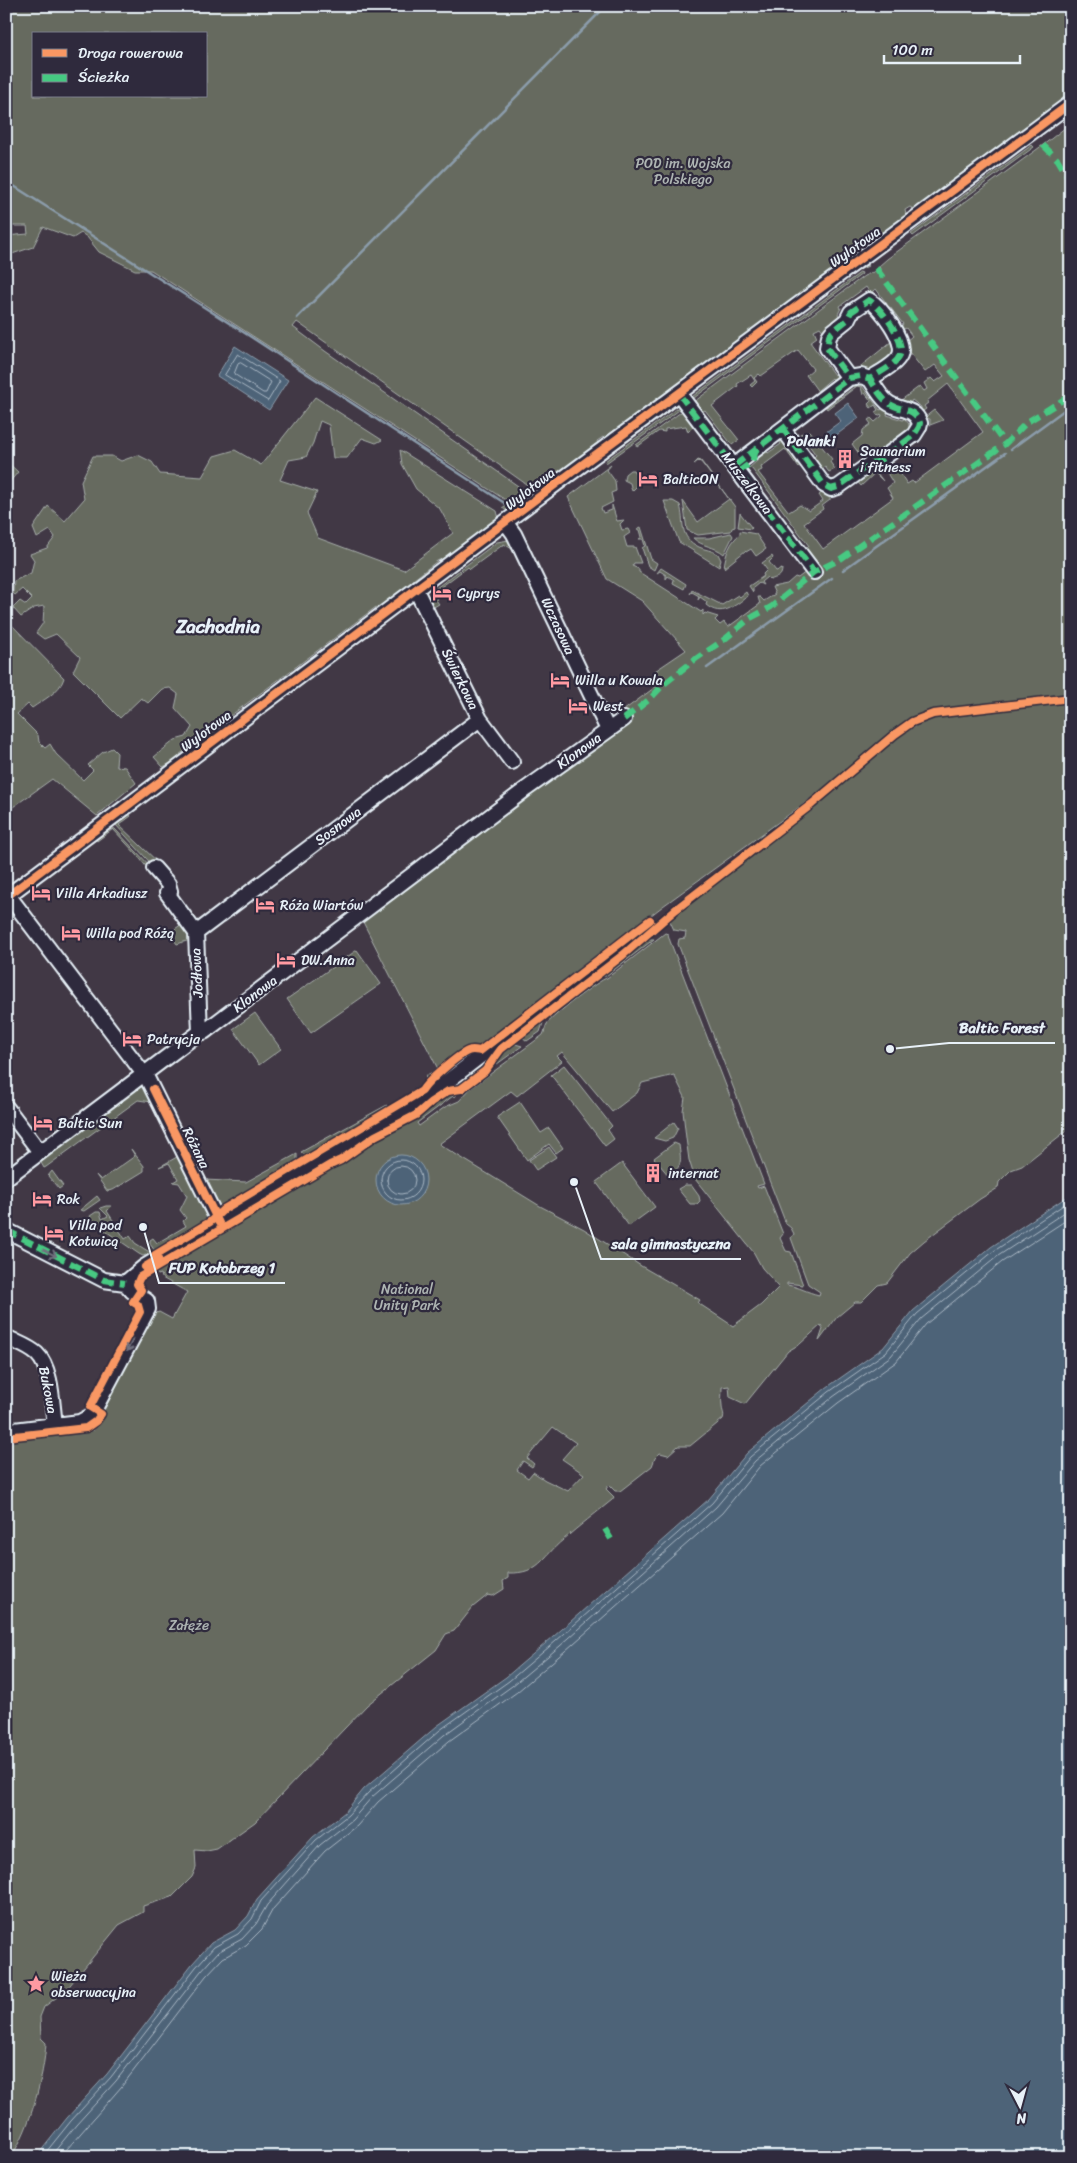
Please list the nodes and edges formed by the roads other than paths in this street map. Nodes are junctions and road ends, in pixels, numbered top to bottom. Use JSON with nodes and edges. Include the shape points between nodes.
{"nodes":[{"id":1,"x":1071,"y":103,"type":"edge"},
{"id":2,"x":849,"y":378,"type":"junction"},
{"id":3,"x":870,"y":380,"type":"junction"},
{"id":4,"x":679,"y":394,"type":"junction"},
{"id":5,"x":783,"y":429,"type":"junction"},
{"id":6,"x":736,"y":469,"type":"junction"},
{"id":7,"x":506,"y":523,"type":"junction"},
{"id":8,"x":814,"y":572,"type":"dead end"},
{"id":9,"x":416,"y":590,"type":"junction"},
{"id":10,"x":480,"y":719,"type":"junction"},
{"id":11,"x":624,"y":719,"type":"dead end"},
{"id":12,"x":608,"y":730,"type":"junction"},
{"id":13,"x":512,"y":762,"type":"dead end"},
{"id":14,"x":154,"y":868,"type":"dead end"},
{"id":15,"x":7,"y":896,"type":"edge"},
{"id":16,"x":196,"y":933,"type":"junction"},
{"id":17,"x":620,"y":948,"type":"dead end"},
{"id":18,"x":200,"y":1032,"type":"junction"},
{"id":19,"x":144,"y":1075,"type":"junction"},
{"id":20,"x":6,"y":1107,"type":"edge"},
{"id":21,"x":40,"y":1152,"type":"junction"},
{"id":22,"x":6,"y":1178,"type":"edge"},
{"id":23,"x":218,"y":1221,"type":"junction"},
{"id":24,"x":6,"y":1230,"type":"edge"},
{"id":25,"x":124,"y":1283,"type":"junction"},
{"id":26,"x":9,"y":1340,"type":"edge"},
{"id":27,"x":55,"y":1425,"type":"junction"},
{"id":28,"x":6,"y":1431,"type":"edge"}],
"edges":[{"from":1,"to":4,"type":"street","name":"Wylotowa"},
{"from":2,"to":3,"type":"street","via":[[860,376]]},
{"from":2,"to":3,"type":"street","via":[[827,348],[827,342],[851,312],[869,300],[897,333],[901,349],[897,359]]},
{"from":2,"to":5,"type":"street"},
{"from":3,"to":5,"type":"street","via":[[886,402],[912,411],[918,418],[919,427],[882,459],[838,487],[831,489],[824,485]]},
{"from":4,"to":6,"type":"street","name":"Muszelkowa"},
{"from":4,"to":7,"type":"street","name":"Wylotowa"},
{"from":5,"to":6,"type":"street","via":[[757,448],[752,462]]},
{"from":6,"to":8,"type":"street","name":"Muszelkowa"},
{"from":7,"to":9,"type":"street","name":"Wylotowa"},
{"from":7,"to":12,"type":"street","name":"Wczasowa"},
{"from":9,"to":10,"type":"street","name":"Świerkowa"},
{"from":9,"to":15,"type":"street","name":"Wylotowa"},
{"from":10,"to":13,"type":"street","name":"Świerkowa"},
{"from":10,"to":16,"type":"street","name":"Sosnowa"},
{"from":11,"to":12,"type":"street","name":"Klonowa"},
{"from":12,"to":18,"type":"street","name":"Klonowa"},
{"from":14,"to":16,"type":"street","name":"Jodłowa","via":[[168,884],[170,891],[167,893]]},
{"from":15,"to":19,"type":"street","name":"Różana"},
{"from":16,"to":18,"type":"street","name":"Jodłowa"},
{"from":17,"to":23,"type":"street","via":[[430,1095]]},
{"from":18,"to":19,"type":"street","name":"Klonowa"},
{"from":19,"to":21,"type":"street","name":"Klonowa"},
{"from":19,"to":23,"type":"street","name":"Różana"},
{"from":20,"to":21,"type":"street"},
{"from":21,"to":22,"type":"street","name":"Klonowa"},
{"from":23,"to":25,"type":"street"},
{"from":24,"to":25,"type":"street","one_way":true,"via":[[104,1280]]},
{"from":25,"to":27,"type":"street","one_way":true,"via":[[147,1301],[146,1314],[95,1412],[83,1421]]},
{"from":26,"to":27,"type":"street","name":"Bukowa","via":[[30,1349],[44,1362]]},
{"from":27,"to":28,"type":"street"}]}
